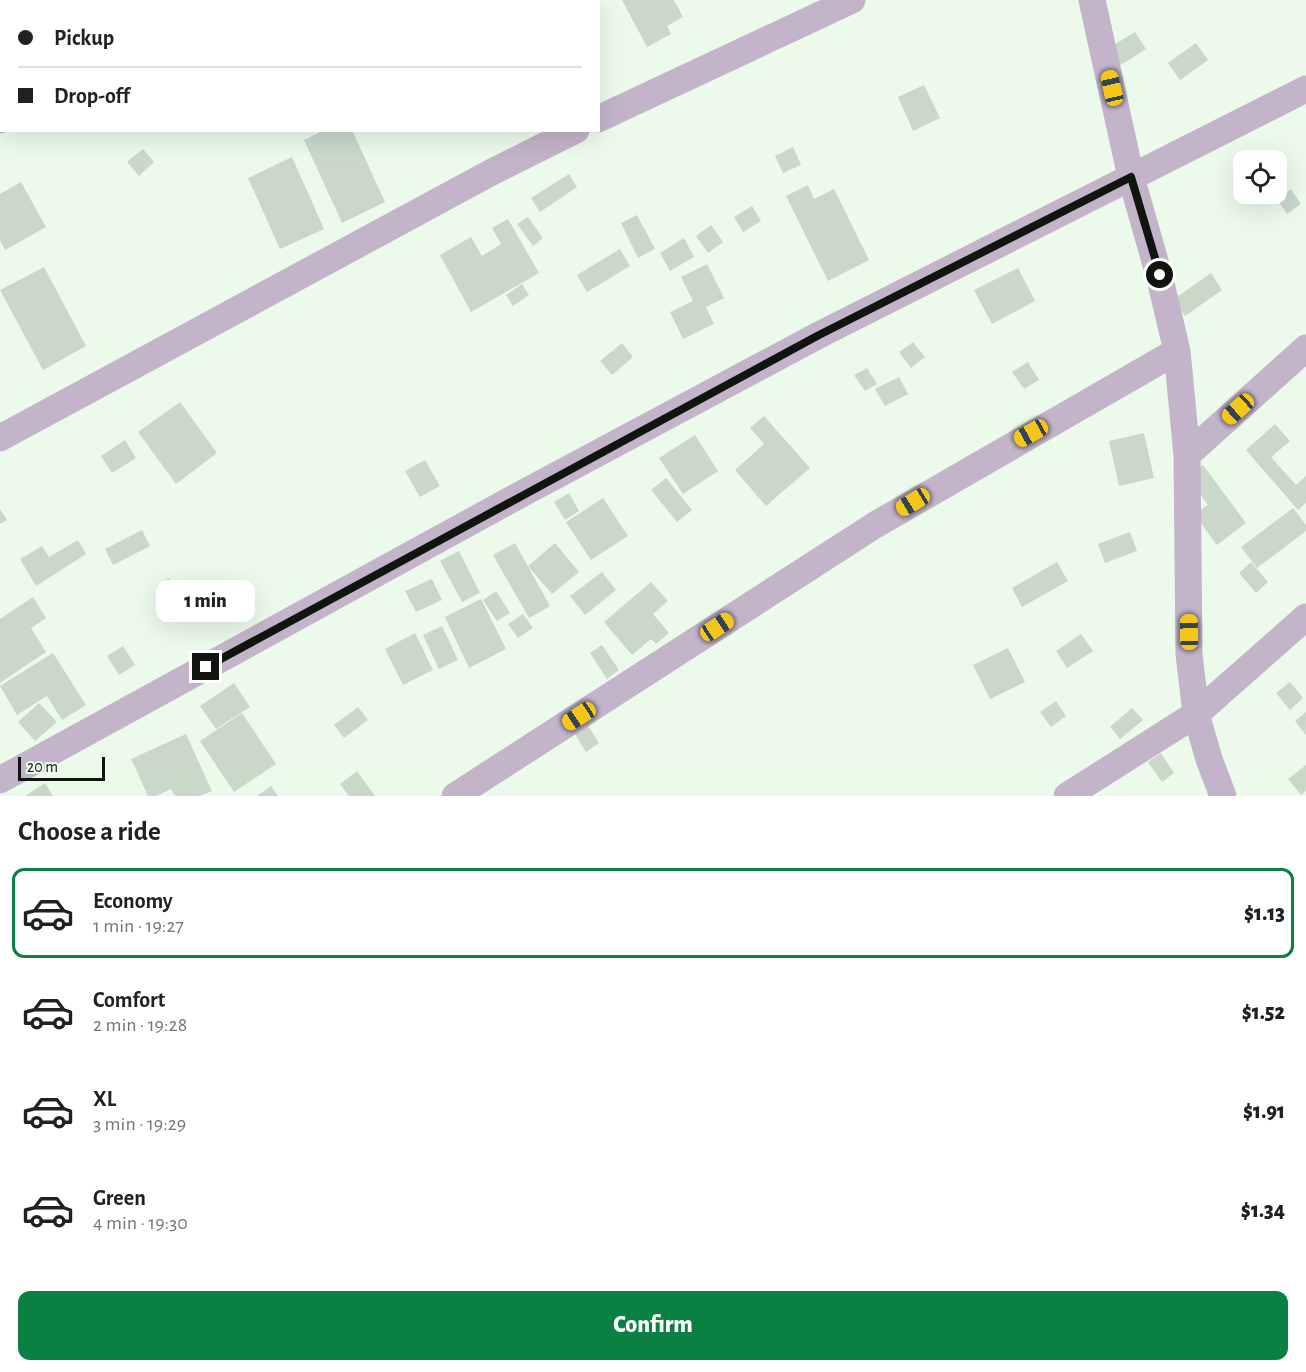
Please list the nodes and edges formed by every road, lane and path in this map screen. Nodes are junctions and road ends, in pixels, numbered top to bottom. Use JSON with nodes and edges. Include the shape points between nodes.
{"nodes":[{"id":1,"x":852,"y":0,"type":"edge"},
{"id":2,"x":1092,"y":0,"type":"edge"},
{"id":3,"x":1306,"y":89,"type":"edge"},
{"id":4,"x":600,"y":119,"type":"edge"},
{"id":5,"x":572,"y":132,"type":"edge"},
{"id":6,"x":1131,"y":177,"type":"junction"},
{"id":7,"x":1306,"y":348,"type":"edge"},
{"id":8,"x":1177,"y":351,"type":"junction"},
{"id":9,"x":0,"y":438,"type":"edge"},
{"id":10,"x":1187,"y":455,"type":"junction"},
{"id":11,"x":1306,"y":617,"type":"edge"},
{"id":12,"x":1196,"y":714,"type":"junction"},
{"id":13,"x":0,"y":780,"type":"edge"},
{"id":14,"x":455,"y":796,"type":"edge"},
{"id":15,"x":1067,"y":796,"type":"edge"},
{"id":16,"x":1224,"y":796,"type":"edge"}],
"edges":[{"from":1,"to":4,"type":"street"},
{"from":2,"to":6,"type":"street"},
{"from":3,"to":6,"type":"street"},
{"from":5,"to":9,"type":"street"},
{"from":6,"to":8,"type":"street"},
{"from":6,"to":13,"type":"street","via":[[808,340]]},
{"from":7,"to":10,"type":"street"},
{"from":8,"to":10,"type":"street"},
{"from":8,"to":14,"type":"street","via":[[875,525]]},
{"from":10,"to":12,"type":"street","via":[[1189,654]]},
{"from":11,"to":12,"type":"street"},
{"from":12,"to":15,"type":"street"},
{"from":12,"to":16,"type":"street"}]}
